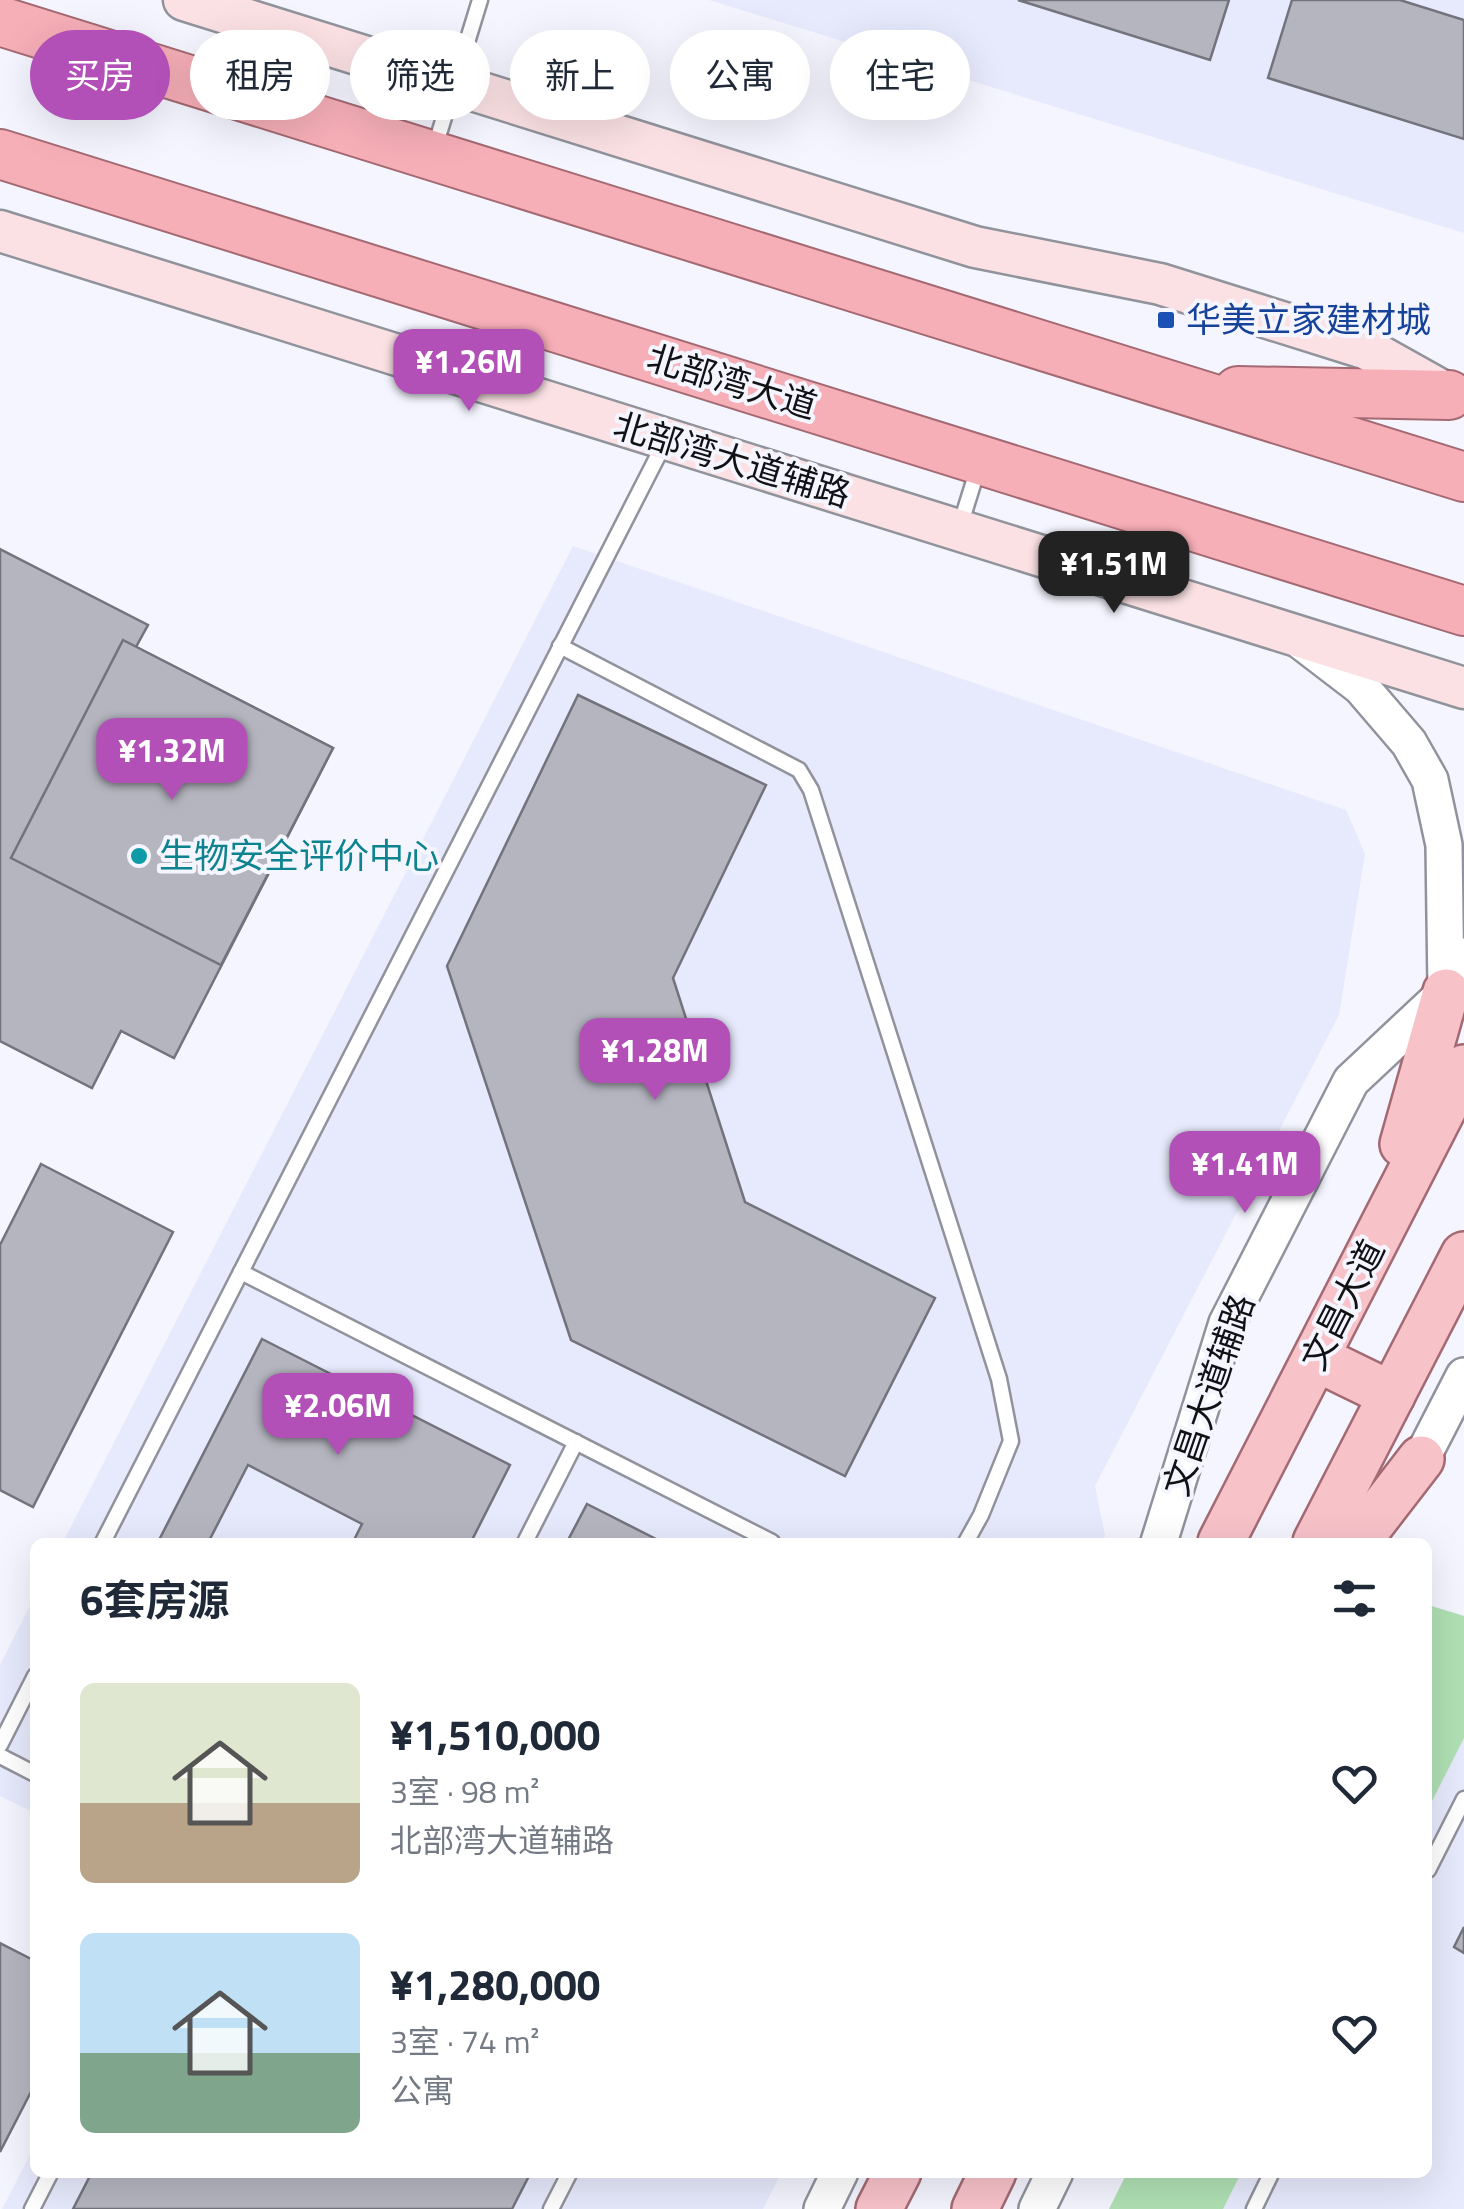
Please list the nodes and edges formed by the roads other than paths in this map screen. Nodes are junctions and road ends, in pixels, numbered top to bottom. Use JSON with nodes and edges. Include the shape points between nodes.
{"nodes":[{"id":1,"x":184,"y":0,"type":"edge"},
{"id":2,"x":480,"y":0,"type":"edge"},
{"id":3,"x":0,"y":21,"type":"edge"},
{"id":4,"x":471,"y":30,"type":"edge"},
{"id":5,"x":350,"y":52,"type":"edge"},
{"id":6,"x":490,"y":95,"type":"edge"},
{"id":7,"x":443,"y":120,"type":"edge"},
{"id":8,"x":0,"y":154,"type":"edge"},
{"id":9,"x":432,"y":156,"type":"junction"},
{"id":10,"x":0,"y":231,"type":"edge"},
{"id":11,"x":1183,"y":390,"type":"junction"},
{"id":12,"x":1459,"y":397,"type":"edge"},
{"id":13,"x":666,"y":440,"type":"junction"},
{"id":14,"x":981,"y":460,"type":"junction"},
{"id":15,"x":1464,"y":477,"type":"edge"},
{"id":16,"x":958,"y":530,"type":"junction"},
{"id":17,"x":1464,"y":610,"type":"edge"},
{"id":18,"x":1292,"y":634,"type":"junction"},
{"id":19,"x":560,"y":646,"type":"junction"},
{"id":20,"x":1464,"y":688,"type":"edge"},
{"id":21,"x":1455,"y":974,"type":"edge"},
{"id":22,"x":1464,"y":1068,"type":"edge"},
{"id":23,"x":1377,"y":1238,"type":"junction"},
{"id":24,"x":1464,"y":1255,"type":"edge"},
{"id":25,"x":242,"y":1272,"type":"junction"},
{"id":26,"x":1316,"y":1358,"type":"junction"},
{"id":27,"x":1464,"y":1376,"type":"edge"},
{"id":28,"x":1392,"y":1395,"type":"junction"},
{"id":29,"x":576,"y":1442,"type":"junction"},
{"id":30,"x":1421,"y":1459,"type":"junction"},
{"id":31,"x":105,"y":1538,"type":"edge"},
{"id":32,"x":526,"y":1538,"type":"edge"},
{"id":33,"x":764,"y":1538,"type":"edge"},
{"id":34,"x":968,"y":1538,"type":"edge"},
{"id":35,"x":1160,"y":1538,"type":"edge"},
{"id":36,"x":1223,"y":1538,"type":"edge"},
{"id":37,"x":1318,"y":1538,"type":"edge"},
{"id":38,"x":1360,"y":1538,"type":"edge"},
{"id":39,"x":1380,"y":1538,"type":"edge"},
{"id":40,"x":30,"y":1686,"type":"edge"},
{"id":41,"x":0,"y":1745,"type":"edge"},
{"id":42,"x":0,"y":1756,"type":"edge"},
{"id":43,"x":30,"y":1771,"type":"edge"},
{"id":44,"x":1464,"y":1799,"type":"edge"},
{"id":45,"x":1432,"y":1862,"type":"edge"},
{"id":46,"x":48,"y":2178,"type":"edge"},
{"id":47,"x":567,"y":2178,"type":"edge"},
{"id":48,"x":837,"y":2178,"type":"edge"},
{"id":49,"x":895,"y":2178,"type":"edge"},
{"id":50,"x":990,"y":2178,"type":"edge"},
{"id":51,"x":1052,"y":2178,"type":"edge"},
{"id":52,"x":1269,"y":2178,"type":"edge"},
{"id":53,"x":32,"y":2209,"type":"edge"},
{"id":54,"x":551,"y":2209,"type":"edge"},
{"id":55,"x":822,"y":2209,"type":"edge"},
{"id":56,"x":880,"y":2209,"type":"edge"},
{"id":57,"x":974,"y":2209,"type":"edge"},
{"id":58,"x":1036,"y":2209,"type":"edge"},
{"id":59,"x":1254,"y":2209,"type":"edge"}],
"edges":[{"from":1,"to":5,"type":"main road"},
{"from":2,"to":4,"type":"lane"},
{"from":3,"to":9,"type":"highway"},
{"from":6,"to":12,"type":"main road","via":[[975,247],[1160,284],[1311,331],[1368,349]]},
{"from":7,"to":9,"type":"lane"},
{"from":8,"to":14,"type":"highway","name":"北部湾大道"},
{"from":9,"to":11,"type":"highway"},
{"from":10,"to":13,"type":"main road","name":"北部湾大道辅路"},
{"from":11,"to":12,"type":"highway"},
{"from":11,"to":15,"type":"highway"},
{"from":13,"to":16,"type":"main road","name":"北部湾大道辅路"},
{"from":13,"to":19,"type":"lane"},
{"from":14,"to":16,"type":"lane"},
{"from":14,"to":17,"type":"highway","name":"北部湾大道"},
{"from":16,"to":18,"type":"main road","name":"北部湾大道辅路"},
{"from":18,"to":20,"type":"main road","name":"北部湾大道辅路"},
{"from":18,"to":21,"type":"street","via":[[1361,686],[1410,743],[1430,780],[1444,846]]},
{"from":19,"to":25,"type":"lane"},
{"from":19,"to":34,"type":"lane","via":[[799,770],[811,790],[999,1380],[1011,1441]]},
{"from":21,"to":23,"type":"main road"},
{"from":21,"to":35,"type":"street","name":"文昌大道辅路","via":[[1342,1098],[1227,1323]]},
{"from":22,"to":23,"type":"main road","name":"文昌大道"},
{"from":23,"to":26,"type":"main road","name":"文昌大道"},
{"from":24,"to":28,"type":"main road"},
{"from":25,"to":29,"type":"lane"},
{"from":25,"to":31,"type":"lane"},
{"from":26,"to":28,"type":"main road"},
{"from":26,"to":36,"type":"main road","name":"文昌大道"},
{"from":27,"to":30,"type":"street"},
{"from":28,"to":37,"type":"main road"},
{"from":29,"to":32,"type":"lane"},
{"from":29,"to":33,"type":"lane"},
{"from":30,"to":38,"type":"main road"},
{"from":30,"to":39,"type":"street"},
{"from":40,"to":41,"type":"lane"},
{"from":42,"to":43,"type":"lane"},
{"from":44,"to":45,"type":"lane"},
{"from":46,"to":53,"type":"lane"},
{"from":47,"to":54,"type":"lane"},
{"from":48,"to":55,"type":"street"},
{"from":49,"to":56,"type":"main road"},
{"from":50,"to":57,"type":"main road"},
{"from":51,"to":58,"type":"street"},
{"from":52,"to":59,"type":"lane"}]}
